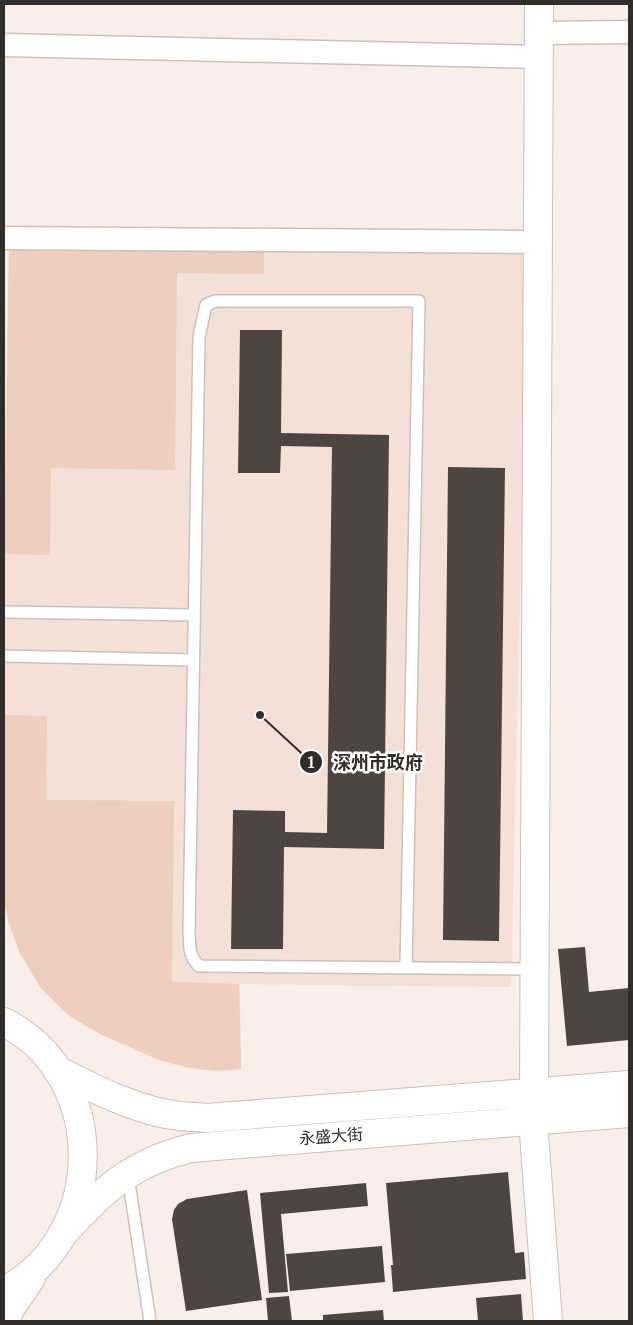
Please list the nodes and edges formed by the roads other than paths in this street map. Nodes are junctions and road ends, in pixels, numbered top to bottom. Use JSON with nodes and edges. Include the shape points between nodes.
{"nodes":[{"id":1,"x":539,"y":4,"type":"edge"},
{"id":2,"x":629,"y":32,"type":"edge"},
{"id":3,"x":4,"y":45,"type":"edge"},
{"id":4,"x":539,"y":45,"type":"junction"},
{"id":5,"x":4,"y":238,"type":"edge"},
{"id":6,"x":538,"y":242,"type":"junction"},
{"id":7,"x":4,"y":612,"type":"edge"},
{"id":8,"x":194,"y":616,"type":"junction"},
{"id":9,"x":4,"y":656,"type":"edge"},
{"id":10,"x":194,"y":660,"type":"junction"},
{"id":11,"x":406,"y":968,"type":"junction"},
{"id":12,"x":534,"y":970,"type":"junction"},
{"id":13,"x":5,"y":1022,"type":"edge"},
{"id":14,"x":57,"y":1070,"type":"junction"},
{"id":15,"x":629,"y":1085,"type":"edge"},
{"id":16,"x":534,"y":1093,"type":"junction"},
{"id":17,"x":629,"y":1113,"type":"edge"},
{"id":18,"x":533,"y":1120,"type":"junction"},
{"id":19,"x":127,"y":1174,"type":"junction"},
{"id":20,"x":62,"y":1234,"type":"junction"},
{"id":21,"x":46,"y":1257,"type":"junction"},
{"id":22,"x":4,"y":1291,"type":"edge"},
{"id":23,"x":5,"y":1321,"type":"edge"},
{"id":24,"x":150,"y":1321,"type":"edge"},
{"id":25,"x":548,"y":1321,"type":"edge"}],
"edges":[{"from":1,"to":4,"type":"main road"},
{"from":2,"to":4,"type":"street"},
{"from":3,"to":4,"type":"street"},
{"from":4,"to":6,"type":"main road"},
{"from":5,"to":6,"type":"street"},
{"from":6,"to":12,"type":"main road"},
{"from":7,"to":8,"type":"lane"},
{"from":8,"to":10,"type":"lane"},
{"from":8,"to":11,"type":"lane","via":[[199,337],[206,305],[214,301],[419,301]]},
{"from":9,"to":10,"type":"lane"},
{"from":10,"to":11,"type":"lane","via":[[189,932],[193,960],[199,966]]},
{"from":11,"to":12,"type":"lane"},
{"from":12,"to":16,"type":"main road"},
{"from":13,"to":14,"type":"main road","via":[[27,1038]]},
{"from":14,"to":16,"type":"main road","name":"永盛大街","via":[[144,1108],[206,1118]]},
{"from":14,"to":20,"type":"main road","via":[[76,1110],[84,1154],[78,1199]]},
{"from":15,"to":16,"type":"main road","name":"永盛大街"},
{"from":17,"to":18,"type":"main road","name":"永盛大街"},
{"from":18,"to":19,"type":"main road","name":"永盛大街","via":[[191,1148],[166,1154]]},
{"from":18,"to":25,"type":"main road"},
{"from":19,"to":20,"type":"main road","name":"永盛大街"},
{"from":19,"to":24,"type":"lane"},
{"from":20,"to":21,"type":"main road"},
{"from":21,"to":22,"type":"main road","via":[[30,1274]]},
{"from":21,"to":23,"type":"main road"}]}
